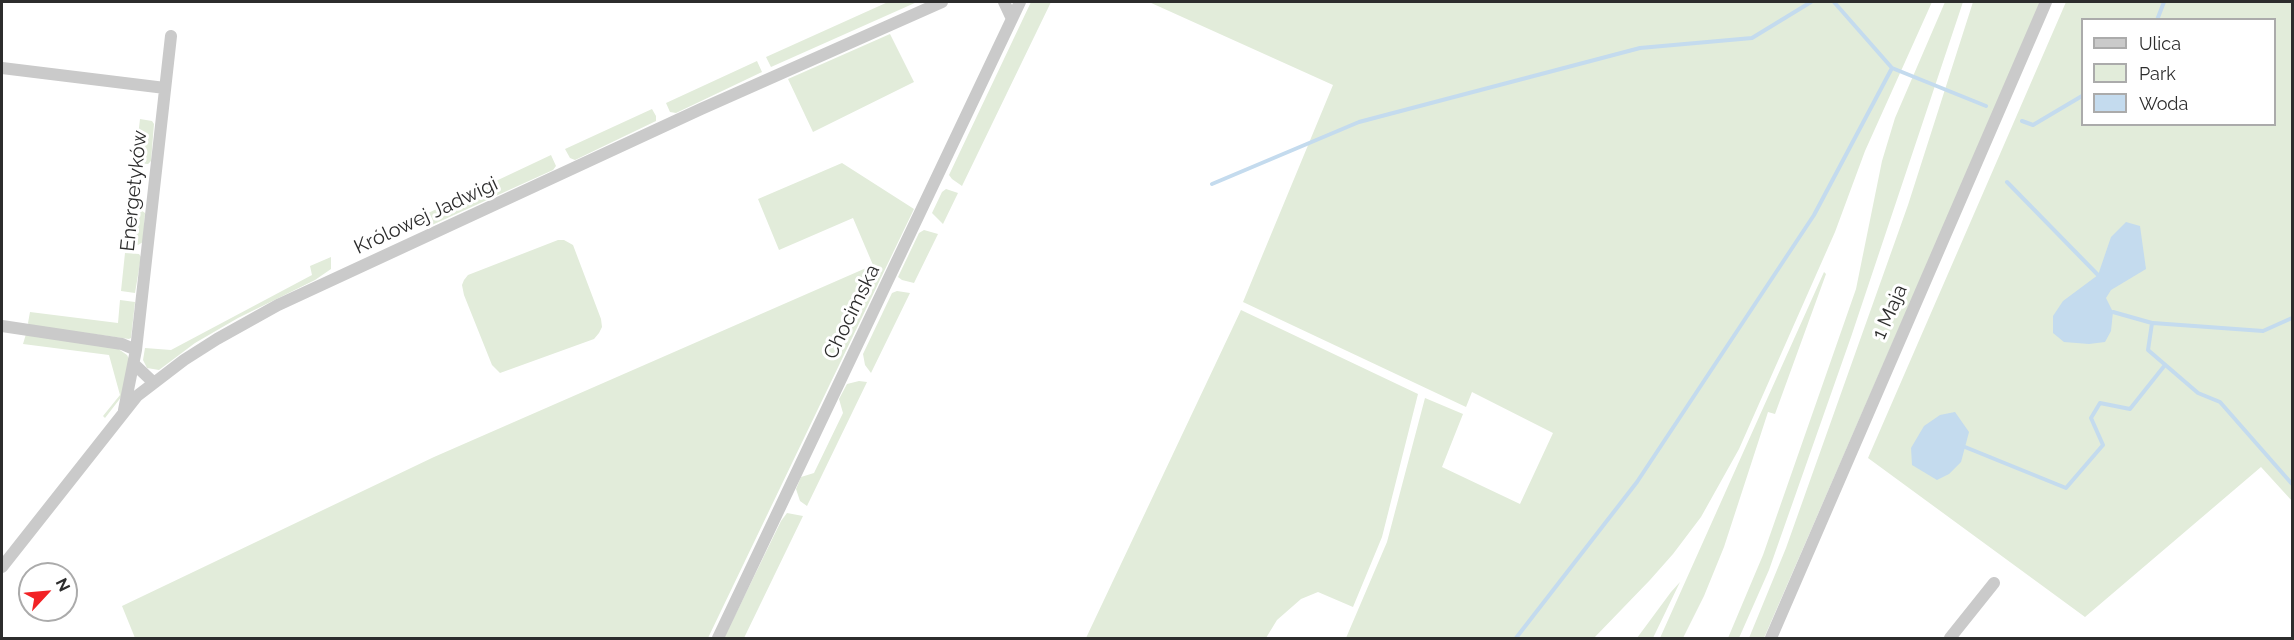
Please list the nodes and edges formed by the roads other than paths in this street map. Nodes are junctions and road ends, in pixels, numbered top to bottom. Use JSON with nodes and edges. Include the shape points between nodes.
{"nodes":[{"id":1,"x":942,"y":2,"type":"edge"},
{"id":2,"x":1004,"y":2,"type":"edge"},
{"id":3,"x":1020,"y":2,"type":"edge"},
{"id":4,"x":2046,"y":2,"type":"edge"},
{"id":5,"x":1012,"y":19,"type":"junction"},
{"id":6,"x":171,"y":36,"type":"dead end"},
{"id":7,"x":2,"y":68,"type":"edge"},
{"id":8,"x":165,"y":88,"type":"junction"},
{"id":9,"x":2,"y":326,"type":"edge"},
{"id":10,"x":136,"y":350,"type":"junction"},
{"id":11,"x":134,"y":364,"type":"junction"},
{"id":12,"x":153,"y":382,"type":"junction"},
{"id":13,"x":124,"y":412,"type":"junction"},
{"id":14,"x":2,"y":567,"type":"edge"},
{"id":15,"x":1994,"y":583,"type":"dead end"},
{"id":16,"x":718,"y":639,"type":"edge"},
{"id":17,"x":1771,"y":639,"type":"edge"},
{"id":18,"x":1950,"y":639,"type":"edge"}],
"edges":[{"from":1,"to":12,"type":"street","name":"Królowej Jadwigi","via":[[701,109],[278,306],[217,339]]},
{"from":2,"to":5,"type":"street"},
{"from":3,"to":5,"type":"street","name":"Chocimska"},
{"from":4,"to":17,"type":"street","name":"1 Maja"},
{"from":5,"to":16,"type":"street","name":"Chocimska"},
{"from":6,"to":8,"type":"street","name":"Energetyków"},
{"from":7,"to":8,"type":"street"},
{"from":8,"to":10,"type":"street","name":"Energetyków"},
{"from":9,"to":10,"type":"street","via":[[122,344]]},
{"from":10,"to":11,"type":"street","name":"Energetyków"},
{"from":11,"to":12,"type":"street"},
{"from":11,"to":13,"type":"street","name":"Energetyków"},
{"from":12,"to":13,"type":"street","name":"Królowej Jadwigi"},
{"from":13,"to":14,"type":"street","name":"Królowej Jadwigi"},
{"from":15,"to":18,"type":"street"}]}
